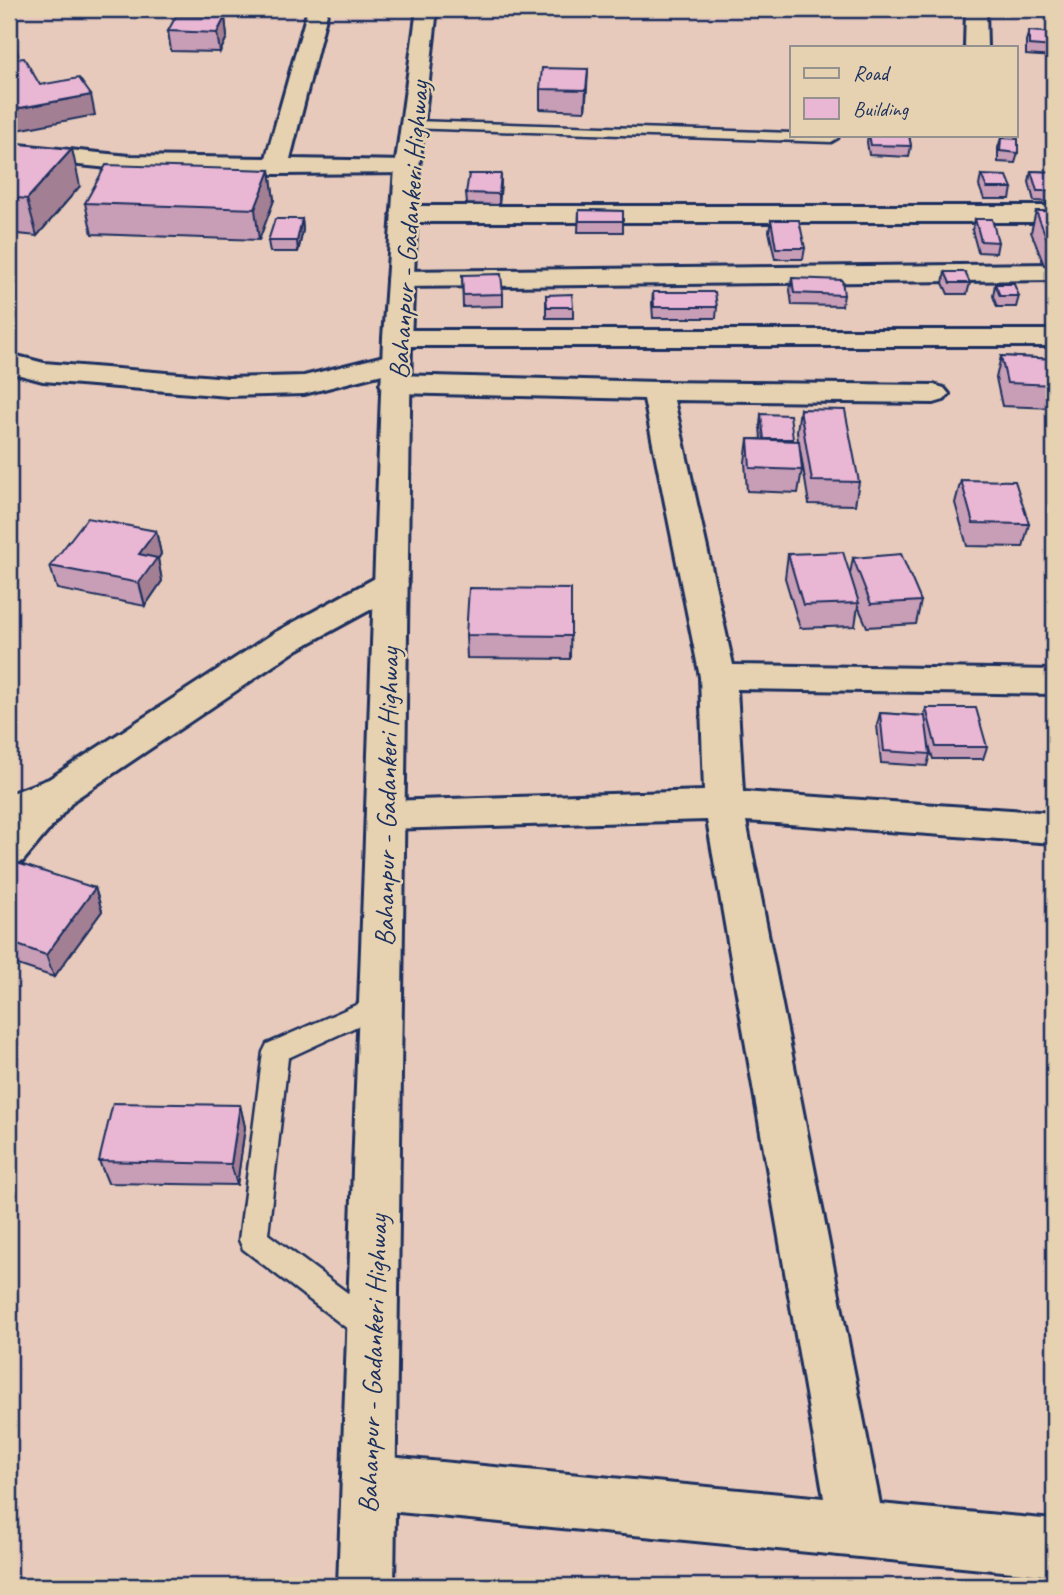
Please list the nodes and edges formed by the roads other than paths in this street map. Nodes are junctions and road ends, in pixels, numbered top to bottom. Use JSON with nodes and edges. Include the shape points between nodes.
{"nodes":[{"id":1,"x":318,"y":9,"type":"edge"},
{"id":2,"x":427,"y":9,"type":"edge"},
{"id":3,"x":976,"y":9,"type":"edge"},
{"id":4,"x":976,"y":46,"type":"edge"},
{"id":5,"x":413,"y":125,"type":"junction"},
{"id":6,"x":831,"y":138,"type":"dead end"},
{"id":7,"x":9,"y":151,"type":"edge"},
{"id":8,"x":276,"y":167,"type":"junction"},
{"id":9,"x":407,"y":168,"type":"junction"},
{"id":10,"x":404,"y":214,"type":"junction"},
{"id":11,"x":1054,"y":214,"type":"edge"},
{"id":12,"x":1054,"y":272,"type":"edge"},
{"id":13,"x":400,"y":279,"type":"junction"},
{"id":14,"x":1054,"y":338,"type":"edge"},
{"id":15,"x":396,"y":361,"type":"junction"},
{"id":16,"x":9,"y":363,"type":"edge"},
{"id":17,"x":657,"y":391,"type":"junction"},
{"id":18,"x":934,"y":394,"type":"dead end"},
{"id":19,"x":391,"y":584,"type":"junction"},
{"id":20,"x":718,"y":677,"type":"junction"},
{"id":21,"x":1054,"y":682,"type":"edge"},
{"id":22,"x":63,"y":789,"type":"junction"},
{"id":23,"x":724,"y":805,"type":"junction"},
{"id":24,"x":9,"y":809,"type":"edge"},
{"id":25,"x":387,"y":815,"type":"junction"},
{"id":26,"x":1054,"y":828,"type":"edge"},
{"id":27,"x":9,"y":850,"type":"edge"},
{"id":28,"x":381,"y":1004,"type":"junction"},
{"id":29,"x":372,"y":1329,"type":"junction"},
{"id":30,"x":368,"y":1482,"type":"junction"},
{"id":31,"x":857,"y":1528,"type":"junction"},
{"id":32,"x":1054,"y":1548,"type":"edge"},
{"id":33,"x":366,"y":1586,"type":"edge"}],
"edges":[{"from":1,"to":8,"type":"main road"},
{"from":2,"to":5,"type":"main road","name":"Bahanpur - Gadankeri Highway"},
{"from":3,"to":4,"type":"main road"},
{"from":5,"to":6,"type":"lane"},
{"from":5,"to":9,"type":"main road","name":"Bahanpur - Gadankeri Highway"},
{"from":7,"to":8,"type":"main road","via":[[129,163]]},
{"from":8,"to":9,"type":"main road"},
{"from":9,"to":10,"type":"main road","name":"Bahanpur - Gadankeri Highway"},
{"from":10,"to":11,"type":"main road"},
{"from":10,"to":13,"type":"main road","name":"Bahanpur - Gadankeri Highway"},
{"from":12,"to":13,"type":"main road"},
{"from":13,"to":15,"type":"main road","name":"Bahanpur - Gadankeri Highway"},
{"from":14,"to":15,"type":"main road"},
{"from":15,"to":16,"type":"main road","via":[[304,385],[229,387],[43,372]]},
{"from":15,"to":17,"type":"main road"},
{"from":15,"to":19,"type":"main road","name":"Bahanpur - Gadankeri Highway"},
{"from":17,"to":18,"type":"main road"},
{"from":17,"to":20,"type":"main road"},
{"from":19,"to":22,"type":"main road","via":[[286,641]]},
{"from":19,"to":25,"type":"main road","name":"Bahanpur - Gadankeri Highway"},
{"from":20,"to":21,"type":"main road"},
{"from":20,"to":23,"type":"main road"},
{"from":22,"to":24,"type":"main road"},
{"from":22,"to":27,"type":"main road"},
{"from":23,"to":25,"type":"main road"},
{"from":23,"to":26,"type":"main road"},
{"from":23,"to":31,"type":"main road"},
{"from":25,"to":28,"type":"main road","name":"Bahanpur - Gadankeri Highway"},
{"from":28,"to":29,"type":"main road","name":"Bahanpur - Gadankeri Highway"},
{"from":28,"to":29,"type":"lane","via":[[276,1052],[253,1240]]},
{"from":29,"to":30,"type":"main road","name":"Bahanpur - Gadankeri Highway"},
{"from":30,"to":31,"type":"main road"},
{"from":30,"to":33,"type":"main road","name":"Bahanpur - Gadankeri Highway"},
{"from":31,"to":32,"type":"main road"}]}
